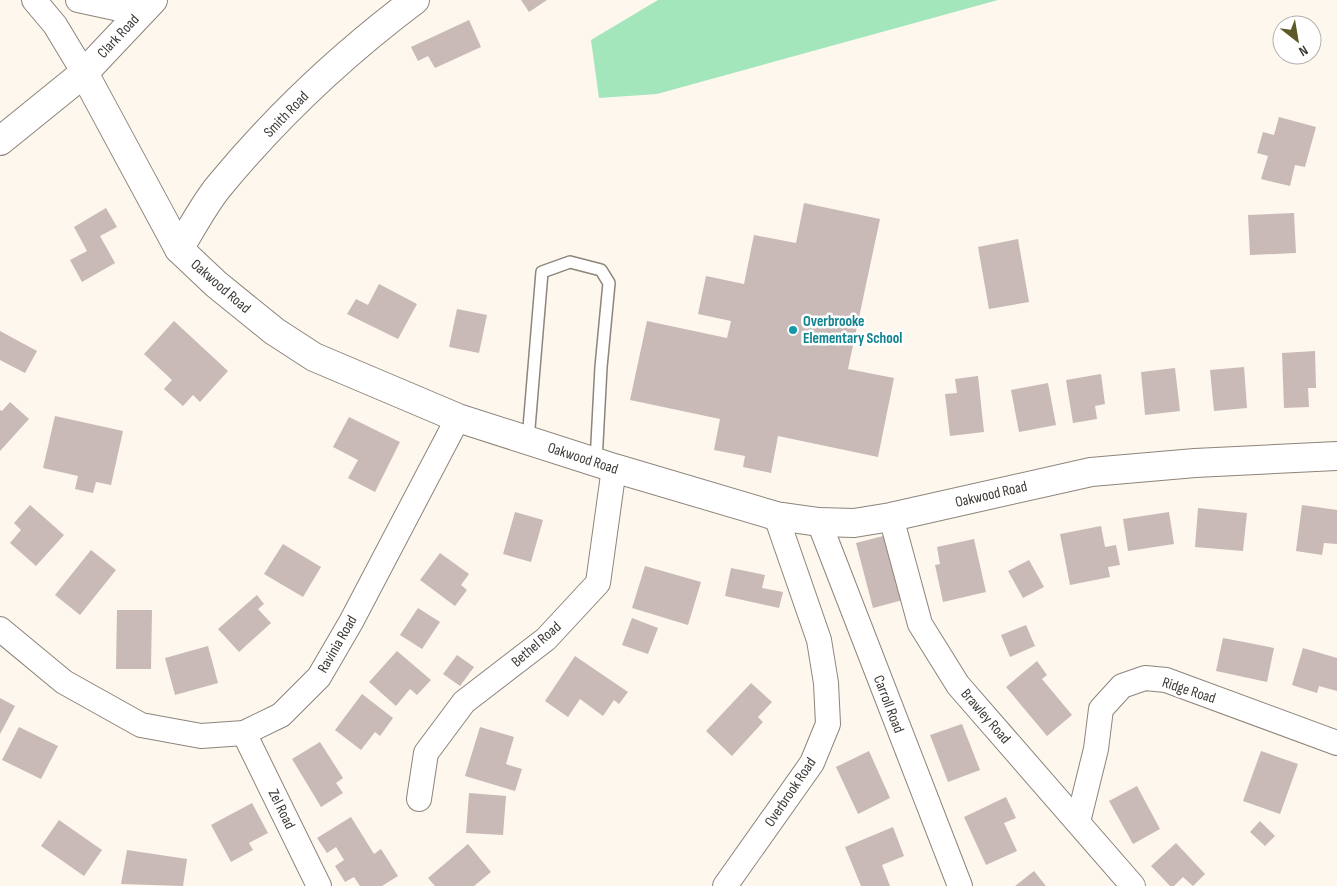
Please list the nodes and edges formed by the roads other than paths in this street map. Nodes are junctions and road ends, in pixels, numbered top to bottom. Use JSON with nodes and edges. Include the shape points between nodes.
{"nodes":[{"id":1,"x":34,"y":0,"type":"edge"},
{"id":2,"x":78,"y":0,"type":"edge"},
{"id":3,"x":415,"y":0,"type":"edge"},
{"id":4,"x":145,"y":7,"type":"edge"},
{"id":5,"x":84,"y":73,"type":"junction"},
{"id":6,"x":0,"y":141,"type":"edge"},
{"id":7,"x":179,"y":249,"type":"junction"},
{"id":8,"x":458,"y":418,"type":"junction"},
{"id":9,"x":528,"y":440,"type":"junction"},
{"id":10,"x":1337,"y":456,"type":"edge"},
{"id":11,"x":605,"y":465,"type":"junction"},
{"id":12,"x":776,"y":516,"type":"junction"},
{"id":13,"x":891,"y":517,"type":"junction"},
{"id":14,"x":819,"y":522,"type":"junction"},
{"id":15,"x":0,"y":630,"type":"edge"},
{"id":16,"x":244,"y":733,"type":"junction"},
{"id":17,"x":1337,"y":743,"type":"edge"},
{"id":18,"x":419,"y":799,"type":"dead end"},
{"id":19,"x":1078,"y":822,"type":"junction"},
{"id":20,"x":319,"y":886,"type":"edge"},
{"id":21,"x":725,"y":886,"type":"edge"},
{"id":22,"x":960,"y":886,"type":"edge"},
{"id":23,"x":1133,"y":886,"type":"edge"}],
"edges":[{"from":1,"to":5,"type":"street","via":[[55,25]]},
{"from":2,"to":4,"type":"street"},
{"from":3,"to":7,"type":"main road","name":"Smith Road","via":[[380,26],[295,102],[218,186]]},
{"from":4,"to":5,"type":"main road","name":"Clark Road"},
{"from":5,"to":6,"type":"main road"},
{"from":5,"to":7,"type":"main road","name":"Oakwood Road"},
{"from":7,"to":8,"type":"main road","name":"Oakwood Road","via":[[267,325],[314,357]]},
{"from":8,"to":9,"type":"main road","name":"Oakwood Road"},
{"from":8,"to":16,"type":"street","name":"Ravinia Road","via":[[319,677],[281,715]]},
{"from":9,"to":11,"type":"main road","name":"Oakwood Road"},
{"from":9,"to":11,"type":"lane","via":[[542,272],[570,262],[601,270],[609,283],[601,367]]},
{"from":10,"to":13,"type":"main road","name":"Oakwood Road","via":[[1195,462],[1091,472]]},
{"from":11,"to":12,"type":"main road","name":"Oakwood Road"},
{"from":11,"to":18,"type":"street","name":"Bethel Road","via":[[598,583],[546,639],[464,702],[426,753]]},
{"from":12,"to":14,"type":"main road","name":"Oakwood Road"},
{"from":12,"to":21,"type":"street","name":"Overbrook Road","via":[[819,640],[828,724],[812,763]]},
{"from":13,"to":14,"type":"main road","name":"Oakwood Road","via":[[854,523]]},
{"from":13,"to":19,"type":"street","name":"Brawley Road","via":[[920,624],[958,685]]},
{"from":14,"to":22,"type":"street","name":"Carroll Road"},
{"from":15,"to":16,"type":"street","name":"Ravinia Road","via":[[64,682],[141,724],[201,736]]},
{"from":16,"to":20,"type":"street","name":"Zel Road"},
{"from":17,"to":19,"type":"street","name":"Ridge Road","via":[[1166,680],[1145,678],[1122,686],[1101,709],[1096,749]]},
{"from":19,"to":23,"type":"street","name":"Brawley Road"}]}
